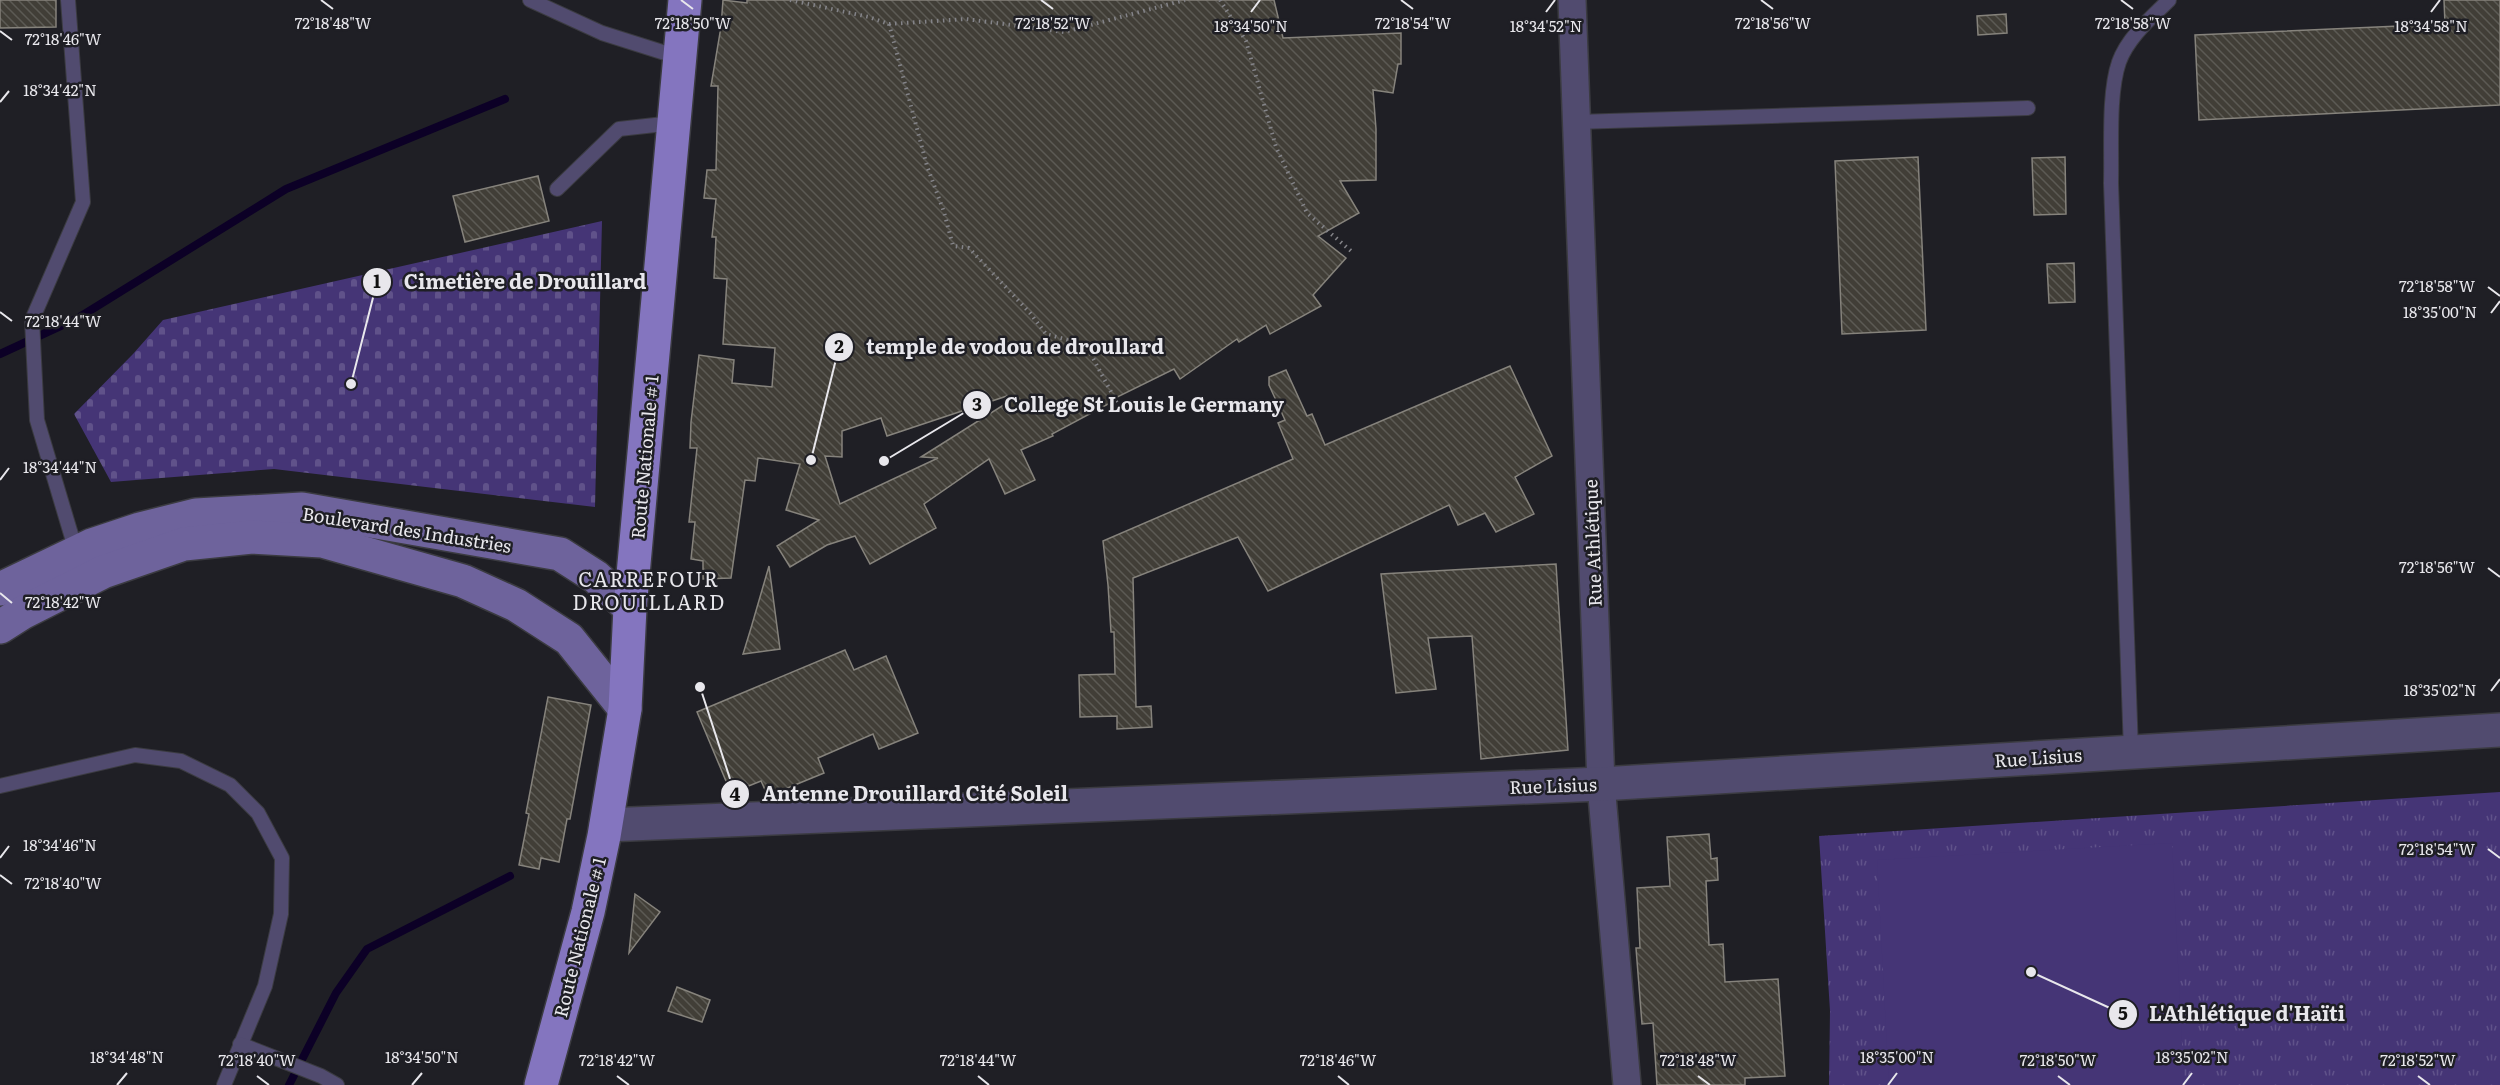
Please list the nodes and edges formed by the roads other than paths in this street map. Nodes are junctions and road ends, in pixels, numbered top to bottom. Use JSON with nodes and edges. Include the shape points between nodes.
{"nodes":[{"id":1,"x":68,"y":0,"type":"edge"},
{"id":2,"x":530,"y":0,"type":"edge"},
{"id":3,"x":685,"y":0,"type":"edge"},
{"id":4,"x":1572,"y":0,"type":"edge"},
{"id":5,"x":2169,"y":0,"type":"edge"},
{"id":6,"x":681,"y":58,"type":"junction"},
{"id":7,"x":2028,"y":108,"type":"dead end"},
{"id":8,"x":675,"y":122,"type":"junction"},
{"id":9,"x":1576,"y":122,"type":"junction"},
{"id":10,"x":557,"y":189,"type":"dead end"},
{"id":11,"x":76,"y":551,"type":"junction"},
{"id":12,"x":0,"y":589,"type":"edge"},
{"id":13,"x":630,"y":608,"type":"junction"},
{"id":14,"x":0,"y":627,"type":"edge"},
{"id":15,"x":626,"y":709,"type":"junction"},
{"id":16,"x":2500,"y":730,"type":"edge"},
{"id":17,"x":2131,"y":751,"type":"junction"},
{"id":18,"x":1601,"y":784,"type":"junction"},
{"id":19,"x":0,"y":786,"type":"edge"},
{"id":20,"x":605,"y":831,"type":"junction"},
{"id":21,"x":240,"y":1044,"type":"junction"},
{"id":22,"x":224,"y":1085,"type":"edge"},
{"id":23,"x":337,"y":1085,"type":"edge"},
{"id":24,"x":541,"y":1085,"type":"edge"},
{"id":25,"x":1628,"y":1085,"type":"edge"}],
"edges":[{"from":1,"to":11,"type":"lane","via":[[83,201],[32,320],[37,420]]},
{"from":2,"to":6,"type":"lane","via":[[602,33]]},
{"from":3,"to":6,"type":"main road","name":"Route Nationale # 1"},
{"from":4,"to":9,"type":"street","name":"Rue Athlétique"},
{"from":5,"to":17,"type":"lane","via":[[2140,29],[2120,60],[2114,93],[2110,183]]},
{"from":6,"to":8,"type":"main road","name":"Route Nationale # 1"},
{"from":7,"to":9,"type":"lane"},
{"from":8,"to":10,"type":"lane","via":[[618,129]]},
{"from":8,"to":13,"type":"main road","name":"Route Nationale # 1"},
{"from":9,"to":18,"type":"street","name":"Rue Athlétique"},
{"from":11,"to":12,"type":"main road","name":"Boulevard des Industries"},
{"from":11,"to":13,"type":"main road","name":"Boulevard des Industries","via":[[196,515],[302,509],[560,554],[596,577]]},
{"from":13,"to":15,"type":"main road","name":"Route Nationale # 1"},
{"from":14,"to":15,"type":"main road","name":"Boulevard des Industries","via":[[103,572],[184,544],[252,537],[322,541],[463,581],[516,604],[569,639]]},
{"from":15,"to":20,"type":"main road","name":"Route Nationale # 1"},
{"from":16,"to":17,"type":"street","name":"Rue Lisius"},
{"from":17,"to":18,"type":"street","name":"Rue Lisius"},
{"from":18,"to":20,"type":"street","name":"Rue Lisius"},
{"from":18,"to":25,"type":"street","name":"Rue Athlétique"},
{"from":19,"to":21,"type":"lane","via":[[135,755],[181,761],[230,785],[258,813],[282,858],[281,914],[265,986]]},
{"from":20,"to":24,"type":"main road","name":"Route Nationale # 1","via":[[588,912]]},
{"from":21,"to":22,"type":"lane"},
{"from":21,"to":23,"type":"lane"}]}
